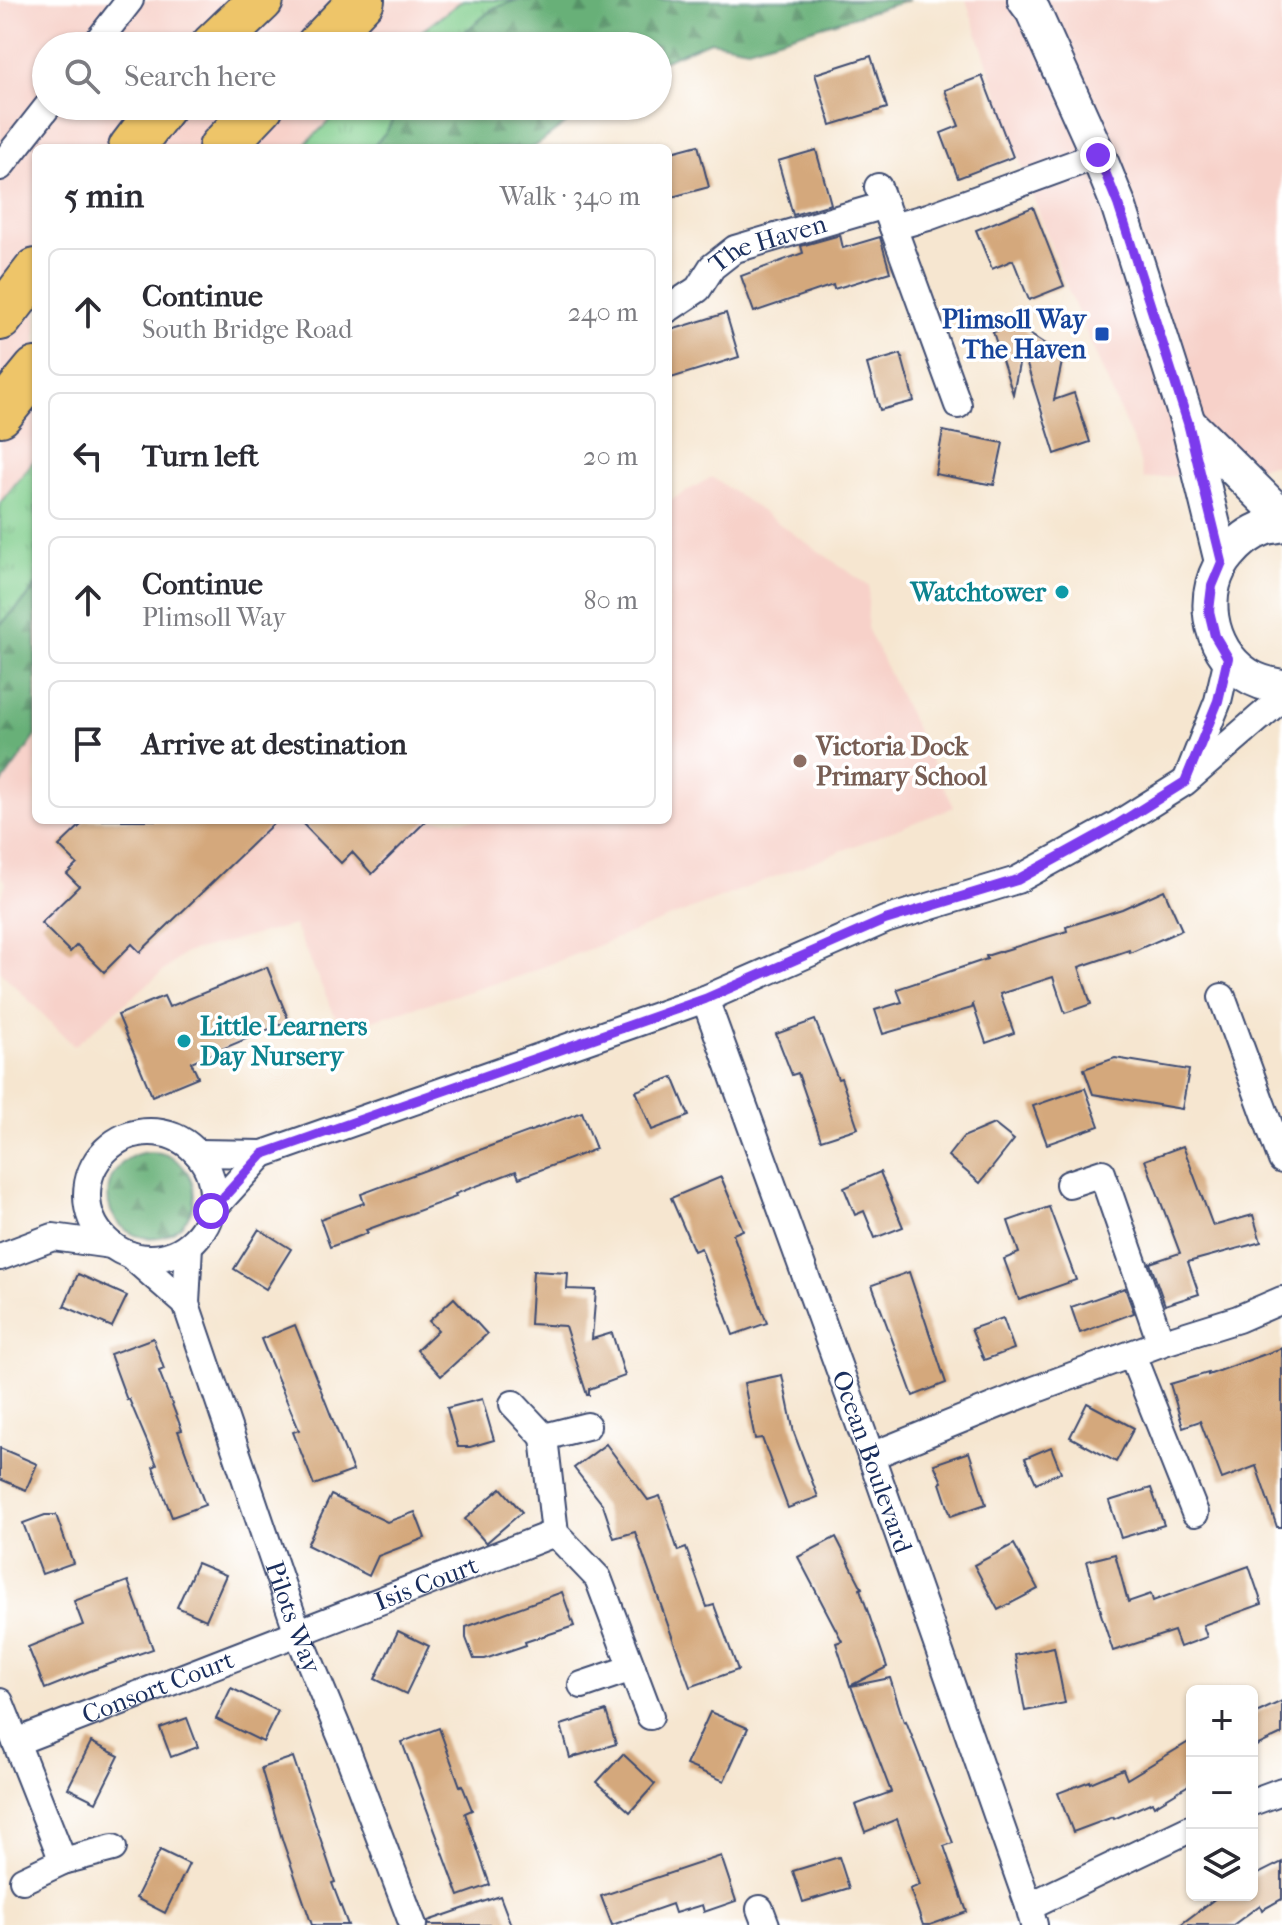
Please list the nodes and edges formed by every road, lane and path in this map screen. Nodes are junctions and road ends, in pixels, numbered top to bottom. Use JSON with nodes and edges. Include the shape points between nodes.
{"nodes":[{"id":1,"x":130,"y":0,"type":"edge"},
{"id":2,"x":261,"y":0,"type":"edge"},
{"id":3,"x":362,"y":0,"type":"edge"},
{"id":4,"x":1030,"y":4,"type":"edge"},
{"id":5,"x":105,"y":32,"type":"edge"},
{"id":6,"x":228,"y":32,"type":"edge"},
{"id":7,"x":331,"y":32,"type":"edge"},
{"id":8,"x":37,"y":120,"type":"edge"},
{"id":9,"x":152,"y":120,"type":"edge"},
{"id":10,"x":248,"y":120,"type":"edge"},
{"id":11,"x":134,"y":144,"type":"edge"},
{"id":12,"x":225,"y":144,"type":"edge"},
{"id":13,"x":1098,"y":155,"type":"junction"},
{"id":14,"x":0,"y":167,"type":"edge"},
{"id":15,"x":885,"y":206,"type":"junction"},
{"id":16,"x":32,"y":276,"type":"edge"},
{"id":17,"x":672,"y":306,"type":"edge"},
{"id":18,"x":0,"y":318,"type":"edge"},
{"id":19,"x":32,"y":375,"type":"edge"},
{"id":20,"x":958,"y":405,"type":"dead end"},
{"id":21,"x":0,"y":414,"type":"edge"},
{"id":22,"x":1188,"y":423,"type":"junction"},
{"id":23,"x":1282,"y":516,"type":"edge"},
{"id":24,"x":1282,"y":524,"type":"edge"},
{"id":25,"x":1222,"y":562,"type":"junction"},
{"id":26,"x":1228,"y":658,"type":"junction"},
{"id":27,"x":1282,"y":687,"type":"edge"},
{"id":28,"x":1282,"y":698,"type":"edge"},
{"id":29,"x":1185,"y":782,"type":"junction"},
{"id":30,"x":1222,"y":997,"type":"dead end"},
{"id":31,"x":705,"y":999,"type":"junction"},
{"id":32,"x":197,"y":1153,"type":"junction"},
{"id":33,"x":263,"y":1154,"type":"junction"},
{"id":34,"x":1282,"y":1160,"type":"edge"},
{"id":35,"x":1069,"y":1184,"type":"dead end"},
{"id":36,"x":87,"y":1189,"type":"junction"},
{"id":37,"x":211,"y":1211,"type":"junction"},
{"id":38,"x":53,"y":1237,"type":"junction"},
{"id":39,"x":189,"y":1245,"type":"junction"},
{"id":40,"x":120,"y":1250,"type":"junction"},
{"id":41,"x":0,"y":1257,"type":"edge"},
{"id":42,"x":1282,"y":1300,"type":"edge"},
{"id":43,"x":186,"y":1304,"type":"junction"},
{"id":44,"x":1161,"y":1343,"type":"junction"},
{"id":45,"x":1132,"y":1355,"type":"junction"},
{"id":46,"x":513,"y":1404,"type":"dead end"},
{"id":47,"x":587,"y":1426,"type":"dead end"},
{"id":48,"x":544,"y":1437,"type":"junction"},
{"id":49,"x":871,"y":1456,"type":"junction"},
{"id":50,"x":1195,"y":1513,"type":"dead end"},
{"id":51,"x":555,"y":1533,"type":"junction"},
{"id":52,"x":298,"y":1633,"type":"junction"},
{"id":53,"x":632,"y":1668,"type":"junction"},
{"id":54,"x":582,"y":1685,"type":"dead end"},
{"id":55,"x":0,"y":1702,"type":"edge"},
{"id":56,"x":650,"y":1716,"type":"dead end"},
{"id":57,"x":16,"y":1742,"type":"junction"},
{"id":58,"x":1282,"y":1791,"type":"edge"},
{"id":59,"x":1258,"y":1800,"type":"edge"},
{"id":60,"x":1190,"y":1829,"type":"edge"},
{"id":61,"x":113,"y":1848,"type":"dead end"},
{"id":62,"x":63,"y":1861,"type":"junction"},
{"id":63,"x":23,"y":1880,"type":"dead end"},
{"id":64,"x":1032,"y":1915,"type":"edge"},
{"id":65,"x":413,"y":1925,"type":"edge"}],
"edges":[{"from":1,"to":5,"type":"street"},
{"from":2,"to":6,"type":"highway"},
{"from":3,"to":7,"type":"highway"},
{"from":4,"to":13,"type":"street"},
{"from":8,"to":14,"type":"street"},
{"from":9,"to":11,"type":"highway"},
{"from":10,"to":12,"type":"highway"},
{"from":13,"to":15,"type":"street","name":"The Haven","via":[[928,217]]},
{"from":13,"to":22,"type":"street"},
{"from":15,"to":17,"type":"street","name":"The Haven","via":[[735,249],[712,267],[698,289]]},
{"from":15,"to":20,"type":"street"},
{"from":16,"to":18,"type":"highway"},
{"from":19,"to":21,"type":"highway"},
{"from":22,"to":23,"type":"street"},
{"from":22,"to":25,"type":"street"},
{"from":24,"to":25,"type":"street","via":[[1239,542]]},
{"from":25,"to":26,"type":"street","via":[[1209,611]]},
{"from":26,"to":27,"type":"street","via":[[1246,674]]},
{"from":26,"to":29,"type":"street","via":[[1218,701]]},
{"from":28,"to":29,"type":"street"},
{"from":29,"to":31,"type":"street","via":[[1017,880],[885,920]]},
{"from":30,"to":34,"type":"street"},
{"from":31,"to":33,"type":"street"},
{"from":31,"to":49,"type":"street","name":"Ocean Boulevard"},
{"from":32,"to":33,"type":"street"},
{"from":32,"to":36,"type":"street","via":[[181,1140],[141,1132],[104,1152]]},
{"from":32,"to":37,"type":"street","via":[[211,1180]]},
{"from":33,"to":37,"type":"street"},
{"from":35,"to":44,"type":"street","via":[[1102,1173]]},
{"from":36,"to":38,"type":"street"},
{"from":36,"to":40,"type":"street","via":[[97,1229]]},
{"from":37,"to":39,"type":"street"},
{"from":38,"to":40,"type":"street"},
{"from":38,"to":41,"type":"street"},
{"from":39,"to":40,"type":"street","via":[[151,1258]]},
{"from":39,"to":43,"type":"street","name":"Pilots Way"},
{"from":40,"to":43,"type":"street"},
{"from":42,"to":44,"type":"street"},
{"from":43,"to":52,"type":"street","name":"Pilots Way"},
{"from":44,"to":45,"type":"street"},
{"from":45,"to":49,"type":"street"},
{"from":45,"to":50,"type":"street"},
{"from":46,"to":48,"type":"street"},
{"from":47,"to":48,"type":"street"},
{"from":48,"to":51,"type":"street"},
{"from":49,"to":64,"type":"street","name":"Ocean Boulevard"},
{"from":51,"to":52,"type":"street","name":"Isis Court"},
{"from":51,"to":53,"type":"street","via":[[598,1578]]},
{"from":52,"to":57,"type":"street","name":"Consort Court"},
{"from":52,"to":65,"type":"street","name":"Pilots Way"},
{"from":53,"to":54,"type":"street"},
{"from":53,"to":56,"type":"street"},
{"from":55,"to":57,"type":"street"},
{"from":57,"to":62,"type":"street"},
{"from":58,"to":59,"type":"street"},
{"from":60,"to":64,"type":"street"},
{"from":61,"to":62,"type":"street"},
{"from":62,"to":63,"type":"street"}]}
